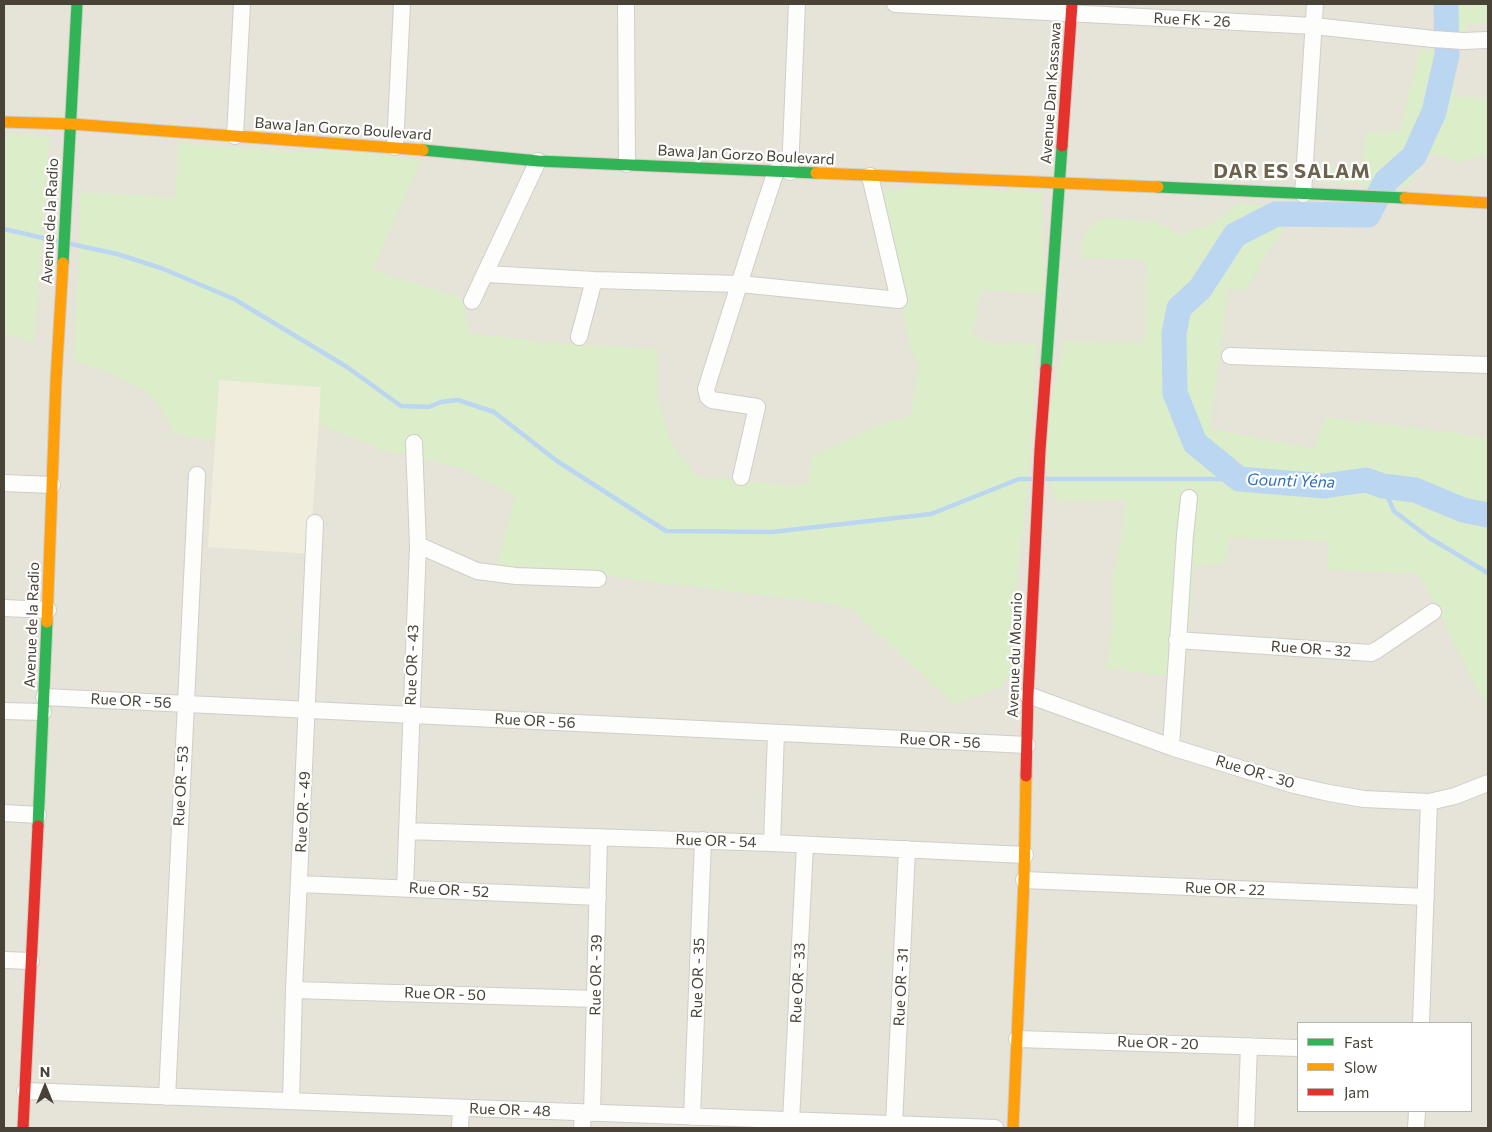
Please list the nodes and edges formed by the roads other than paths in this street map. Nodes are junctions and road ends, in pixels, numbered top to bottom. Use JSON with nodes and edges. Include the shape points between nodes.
{"nodes":[{"id":1,"x":76,"y":4,"type":"edge"},
{"id":2,"x":242,"y":4,"type":"edge"},
{"id":3,"x":402,"y":4,"type":"edge"},
{"id":4,"x":626,"y":4,"type":"edge"},
{"id":5,"x":797,"y":4,"type":"edge"},
{"id":6,"x":895,"y":4,"type":"edge"},
{"id":7,"x":1315,"y":4,"type":"edge"},
{"id":8,"x":1072,"y":8,"type":"edge"},
{"id":9,"x":1314,"y":26,"type":"junction"},
{"id":10,"x":1488,"y":40,"type":"edge"},
{"id":11,"x":4,"y":122,"type":"edge"},
{"id":12,"x":71,"y":124,"type":"junction"},
{"id":13,"x":236,"y":136,"type":"junction"},
{"id":14,"x":395,"y":147,"type":"junction"},
{"id":15,"x":538,"y":161,"type":"junction"},
{"id":16,"x":627,"y":164,"type":"junction"},
{"id":17,"x":783,"y":172,"type":"junction"},
{"id":18,"x":870,"y":176,"type":"junction"},
{"id":19,"x":1060,"y":184,"type":"junction"},
{"id":20,"x":1303,"y":194,"type":"junction"},
{"id":21,"x":1488,"y":203,"type":"edge"},
{"id":22,"x":486,"y":274,"type":"junction"},
{"id":23,"x":594,"y":280,"type":"junction"},
{"id":24,"x":740,"y":284,"type":"junction"},
{"id":25,"x":472,"y":301,"type":"dead end"},
{"id":26,"x":579,"y":337,"type":"dead end"},
{"id":27,"x":1230,"y":356,"type":"dead end"},
{"id":28,"x":1488,"y":365,"type":"edge"},
{"id":29,"x":414,"y":443,"type":"dead end"},
{"id":30,"x":197,"y":475,"type":"dead end"},
{"id":31,"x":741,"y":477,"type":"dead end"},
{"id":32,"x":4,"y":483,"type":"edge"},
{"id":33,"x":52,"y":485,"type":"junction"},
{"id":34,"x":1190,"y":498,"type":"dead end"},
{"id":35,"x":315,"y":523,"type":"dead end"},
{"id":36,"x":418,"y":545,"type":"junction"},
{"id":37,"x":598,"y":579,"type":"dead end"},
{"id":38,"x":4,"y":608,"type":"edge"},
{"id":39,"x":48,"y":610,"type":"junction"},
{"id":40,"x":1433,"y":612,"type":"dead end"},
{"id":41,"x":1177,"y":640,"type":"junction"},
{"id":42,"x":1028,"y":695,"type":"junction"},
{"id":43,"x":185,"y":704,"type":"junction"},
{"id":44,"x":43,"y":705,"type":"junction"},
{"id":45,"x":307,"y":710,"type":"junction"},
{"id":46,"x":4,"y":711,"type":"edge"},
{"id":47,"x":410,"y":715,"type":"junction"},
{"id":48,"x":776,"y":733,"type":"junction"},
{"id":49,"x":1027,"y":745,"type":"junction"},
{"id":50,"x":1171,"y":747,"type":"junction"},
{"id":51,"x":1488,"y":783,"type":"edge"},
{"id":52,"x":1429,"y":802,"type":"junction"},
{"id":53,"x":4,"y":813,"type":"edge"},
{"id":54,"x":38,"y":814,"type":"junction"},
{"id":55,"x":407,"y":830,"type":"junction"},
{"id":56,"x":599,"y":837,"type":"junction"},
{"id":57,"x":703,"y":840,"type":"junction"},
{"id":58,"x":772,"y":843,"type":"junction"},
{"id":59,"x":805,"y":845,"type":"junction"},
{"id":60,"x":907,"y":849,"type":"junction"},
{"id":61,"x":1025,"y":855,"type":"junction"},
{"id":62,"x":1024,"y":880,"type":"junction"},
{"id":63,"x":300,"y":884,"type":"junction"},
{"id":64,"x":404,"y":888,"type":"junction"},
{"id":65,"x":598,"y":897,"type":"junction"},
{"id":66,"x":1426,"y":897,"type":"junction"},
{"id":67,"x":4,"y":960,"type":"edge"},
{"id":68,"x":31,"y":961,"type":"junction"},
{"id":69,"x":294,"y":990,"type":"junction"},
{"id":70,"x":595,"y":999,"type":"junction"},
{"id":71,"x":1420,"y":1022,"type":"edge"},
{"id":72,"x":1017,"y":1039,"type":"junction"},
{"id":73,"x":1249,"y":1046,"type":"junction"},
{"id":74,"x":1297,"y":1048,"type":"edge"},
{"id":75,"x":25,"y":1092,"type":"junction"},
{"id":76,"x":167,"y":1097,"type":"junction"},
{"id":77,"x":291,"y":1101,"type":"junction"},
{"id":78,"x":461,"y":1108,"type":"junction"},
{"id":79,"x":1416,"y":1112,"type":"edge"},
{"id":80,"x":692,"y":1117,"type":"junction"},
{"id":81,"x":586,"y":1118,"type":"edge"},
{"id":82,"x":791,"y":1121,"type":"junction"},
{"id":83,"x":894,"y":1124,"type":"junction"},
{"id":84,"x":23,"y":1128,"type":"edge"},
{"id":85,"x":460,"y":1128,"type":"edge"},
{"id":86,"x":995,"y":1128,"type":"edge"},
{"id":87,"x":1013,"y":1128,"type":"edge"},
{"id":88,"x":1246,"y":1128,"type":"edge"},
{"id":89,"x":1416,"y":1128,"type":"edge"}],
"edges":[{"from":1,"to":12,"type":"street","name":"Avenue de la Radio"},
{"from":2,"to":13,"type":"street"},
{"from":3,"to":14,"type":"street"},
{"from":4,"to":16,"type":"street"},
{"from":5,"to":17,"type":"street"},
{"from":6,"to":8,"type":"street","name":"Rue FK - 26"},
{"from":7,"to":9,"type":"street"},
{"from":8,"to":9,"type":"street","name":"Rue FK - 26"},
{"from":8,"to":19,"type":"street","name":"Avenue Dan Kassawa"},
{"from":9,"to":10,"type":"street","name":"Rue FK - 26","via":[[1433,39]]},
{"from":9,"to":20,"type":"street"},
{"from":11,"to":12,"type":"street","name":"Bawa Jan Gorzo Boulevard"},
{"from":12,"to":13,"type":"street","name":"Bawa Jan Gorzo Boulevard"},
{"from":12,"to":33,"type":"street","name":"Avenue de la Radio"},
{"from":13,"to":14,"type":"street","name":"Bawa Jan Gorzo Boulevard"},
{"from":14,"to":15,"type":"street","name":"Bawa Jan Gorzo Boulevard"},
{"from":15,"to":16,"type":"street","name":"Bawa Jan Gorzo Boulevard"},
{"from":15,"to":22,"type":"street"},
{"from":16,"to":17,"type":"street","name":"Bawa Jan Gorzo Boulevard"},
{"from":17,"to":18,"type":"street","name":"Bawa Jan Gorzo Boulevard"},
{"from":17,"to":24,"type":"street","via":[[756,231]]},
{"from":18,"to":19,"type":"street","name":"Bawa Jan Gorzo Boulevard"},
{"from":18,"to":24,"type":"street","via":[[899,300]]},
{"from":19,"to":20,"type":"street","name":"Bawa Jan Gorzo Boulevard"},
{"from":19,"to":42,"type":"street","name":"Avenue du Mounio","via":[[1040,450]]},
{"from":20,"to":21,"type":"street","name":"Bawa Jan Gorzo Boulevard"},
{"from":22,"to":23,"type":"street"},
{"from":22,"to":25,"type":"street"},
{"from":23,"to":24,"type":"street"},
{"from":23,"to":26,"type":"street"},
{"from":24,"to":31,"type":"street","via":[[706,389],[712,400],[757,407]]},
{"from":27,"to":28,"type":"street"},
{"from":29,"to":36,"type":"street","name":"Rue OR - 43"},
{"from":30,"to":43,"type":"street","name":"Rue OR - 53"},
{"from":32,"to":33,"type":"street"},
{"from":33,"to":39,"type":"street","name":"Avenue de la Radio"},
{"from":34,"to":41,"type":"street"},
{"from":35,"to":45,"type":"street","name":"Rue OR - 49"},
{"from":36,"to":37,"type":"street","via":[[486,573]]},
{"from":36,"to":47,"type":"street","name":"Rue OR - 43"},
{"from":38,"to":39,"type":"street"},
{"from":39,"to":44,"type":"street","name":"Avenue de la Radio"},
{"from":40,"to":41,"type":"street","name":"Rue OR - 32","via":[[1371,653]]},
{"from":41,"to":50,"type":"street"},
{"from":42,"to":49,"type":"street","name":"Avenue du Mounio"},
{"from":42,"to":50,"type":"street","name":"Rue OR - 30"},
{"from":43,"to":44,"type":"street","name":"Rue OR - 56"},
{"from":43,"to":45,"type":"street","name":"Rue OR - 56"},
{"from":43,"to":76,"type":"street","name":"Rue OR - 53"},
{"from":44,"to":46,"type":"street","name":"Rue OR - 56"},
{"from":44,"to":54,"type":"street","name":"Avenue de la Radio"},
{"from":45,"to":47,"type":"street","name":"Rue OR - 56"},
{"from":45,"to":63,"type":"street","name":"Rue OR - 49"},
{"from":47,"to":48,"type":"street","name":"Rue OR - 56"},
{"from":47,"to":55,"type":"street","name":"Rue OR - 43"},
{"from":48,"to":49,"type":"street","name":"Rue OR - 56"},
{"from":48,"to":58,"type":"street"},
{"from":49,"to":61,"type":"street","name":"Avenue du Mounio"},
{"from":50,"to":52,"type":"street","name":"Rue OR - 30","via":[[1329,793],[1364,799]]},
{"from":51,"to":52,"type":"street","name":"Rue OR - 30"},
{"from":52,"to":66,"type":"street"},
{"from":53,"to":54,"type":"street"},
{"from":54,"to":68,"type":"street","name":"Avenue de la Radio"},
{"from":55,"to":56,"type":"street","name":"Rue OR - 54"},
{"from":55,"to":64,"type":"street","name":"Rue OR - 43"},
{"from":56,"to":57,"type":"street","name":"Rue OR - 54"},
{"from":56,"to":65,"type":"street","name":"Rue OR - 39"},
{"from":57,"to":58,"type":"street","name":"Rue OR - 54"},
{"from":57,"to":80,"type":"street","name":"Rue OR - 35"},
{"from":58,"to":59,"type":"street","name":"Rue OR - 54"},
{"from":59,"to":60,"type":"street","name":"Rue OR - 54"},
{"from":59,"to":82,"type":"street","name":"Rue OR - 33"},
{"from":60,"to":61,"type":"street","name":"Rue OR - 54"},
{"from":60,"to":83,"type":"street","name":"Rue OR - 31"},
{"from":61,"to":62,"type":"street","name":"Avenue du Mounio"},
{"from":62,"to":66,"type":"street","name":"Rue OR - 22"},
{"from":62,"to":72,"type":"street","name":"Avenue du Mounio"},
{"from":63,"to":64,"type":"street","name":"Rue OR - 52"},
{"from":63,"to":69,"type":"street","name":"Rue OR - 49"},
{"from":64,"to":65,"type":"street","name":"Rue OR - 52"},
{"from":65,"to":70,"type":"street","name":"Rue OR - 39"},
{"from":66,"to":71,"type":"street"},
{"from":67,"to":68,"type":"street"},
{"from":68,"to":75,"type":"street","name":"Avenue de la Radio"},
{"from":69,"to":70,"type":"street","name":"Rue OR - 50"},
{"from":69,"to":77,"type":"street","name":"Rue OR - 49"},
{"from":70,"to":81,"type":"street","name":"Rue OR - 39"},
{"from":72,"to":73,"type":"street","name":"Rue OR - 20"},
{"from":72,"to":87,"type":"street","name":"Avenue du Mounio"},
{"from":73,"to":74,"type":"street","name":"Rue OR - 20"},
{"from":73,"to":88,"type":"street"},
{"from":75,"to":76,"type":"street","name":"Rue OR - 48"},
{"from":75,"to":84,"type":"street","name":"Avenue de la Radio"},
{"from":76,"to":77,"type":"street","name":"Rue OR - 48"},
{"from":77,"to":78,"type":"street","name":"Rue OR - 48"},
{"from":78,"to":81,"type":"street","name":"Rue OR - 48"},
{"from":78,"to":85,"type":"street"},
{"from":79,"to":89,"type":"street"},
{"from":80,"to":81,"type":"street","name":"Rue OR - 48"},
{"from":80,"to":82,"type":"street","name":"Rue OR - 48"},
{"from":82,"to":83,"type":"street","name":"Rue OR - 48"},
{"from":83,"to":86,"type":"street","name":"Rue OR - 48"}]}
